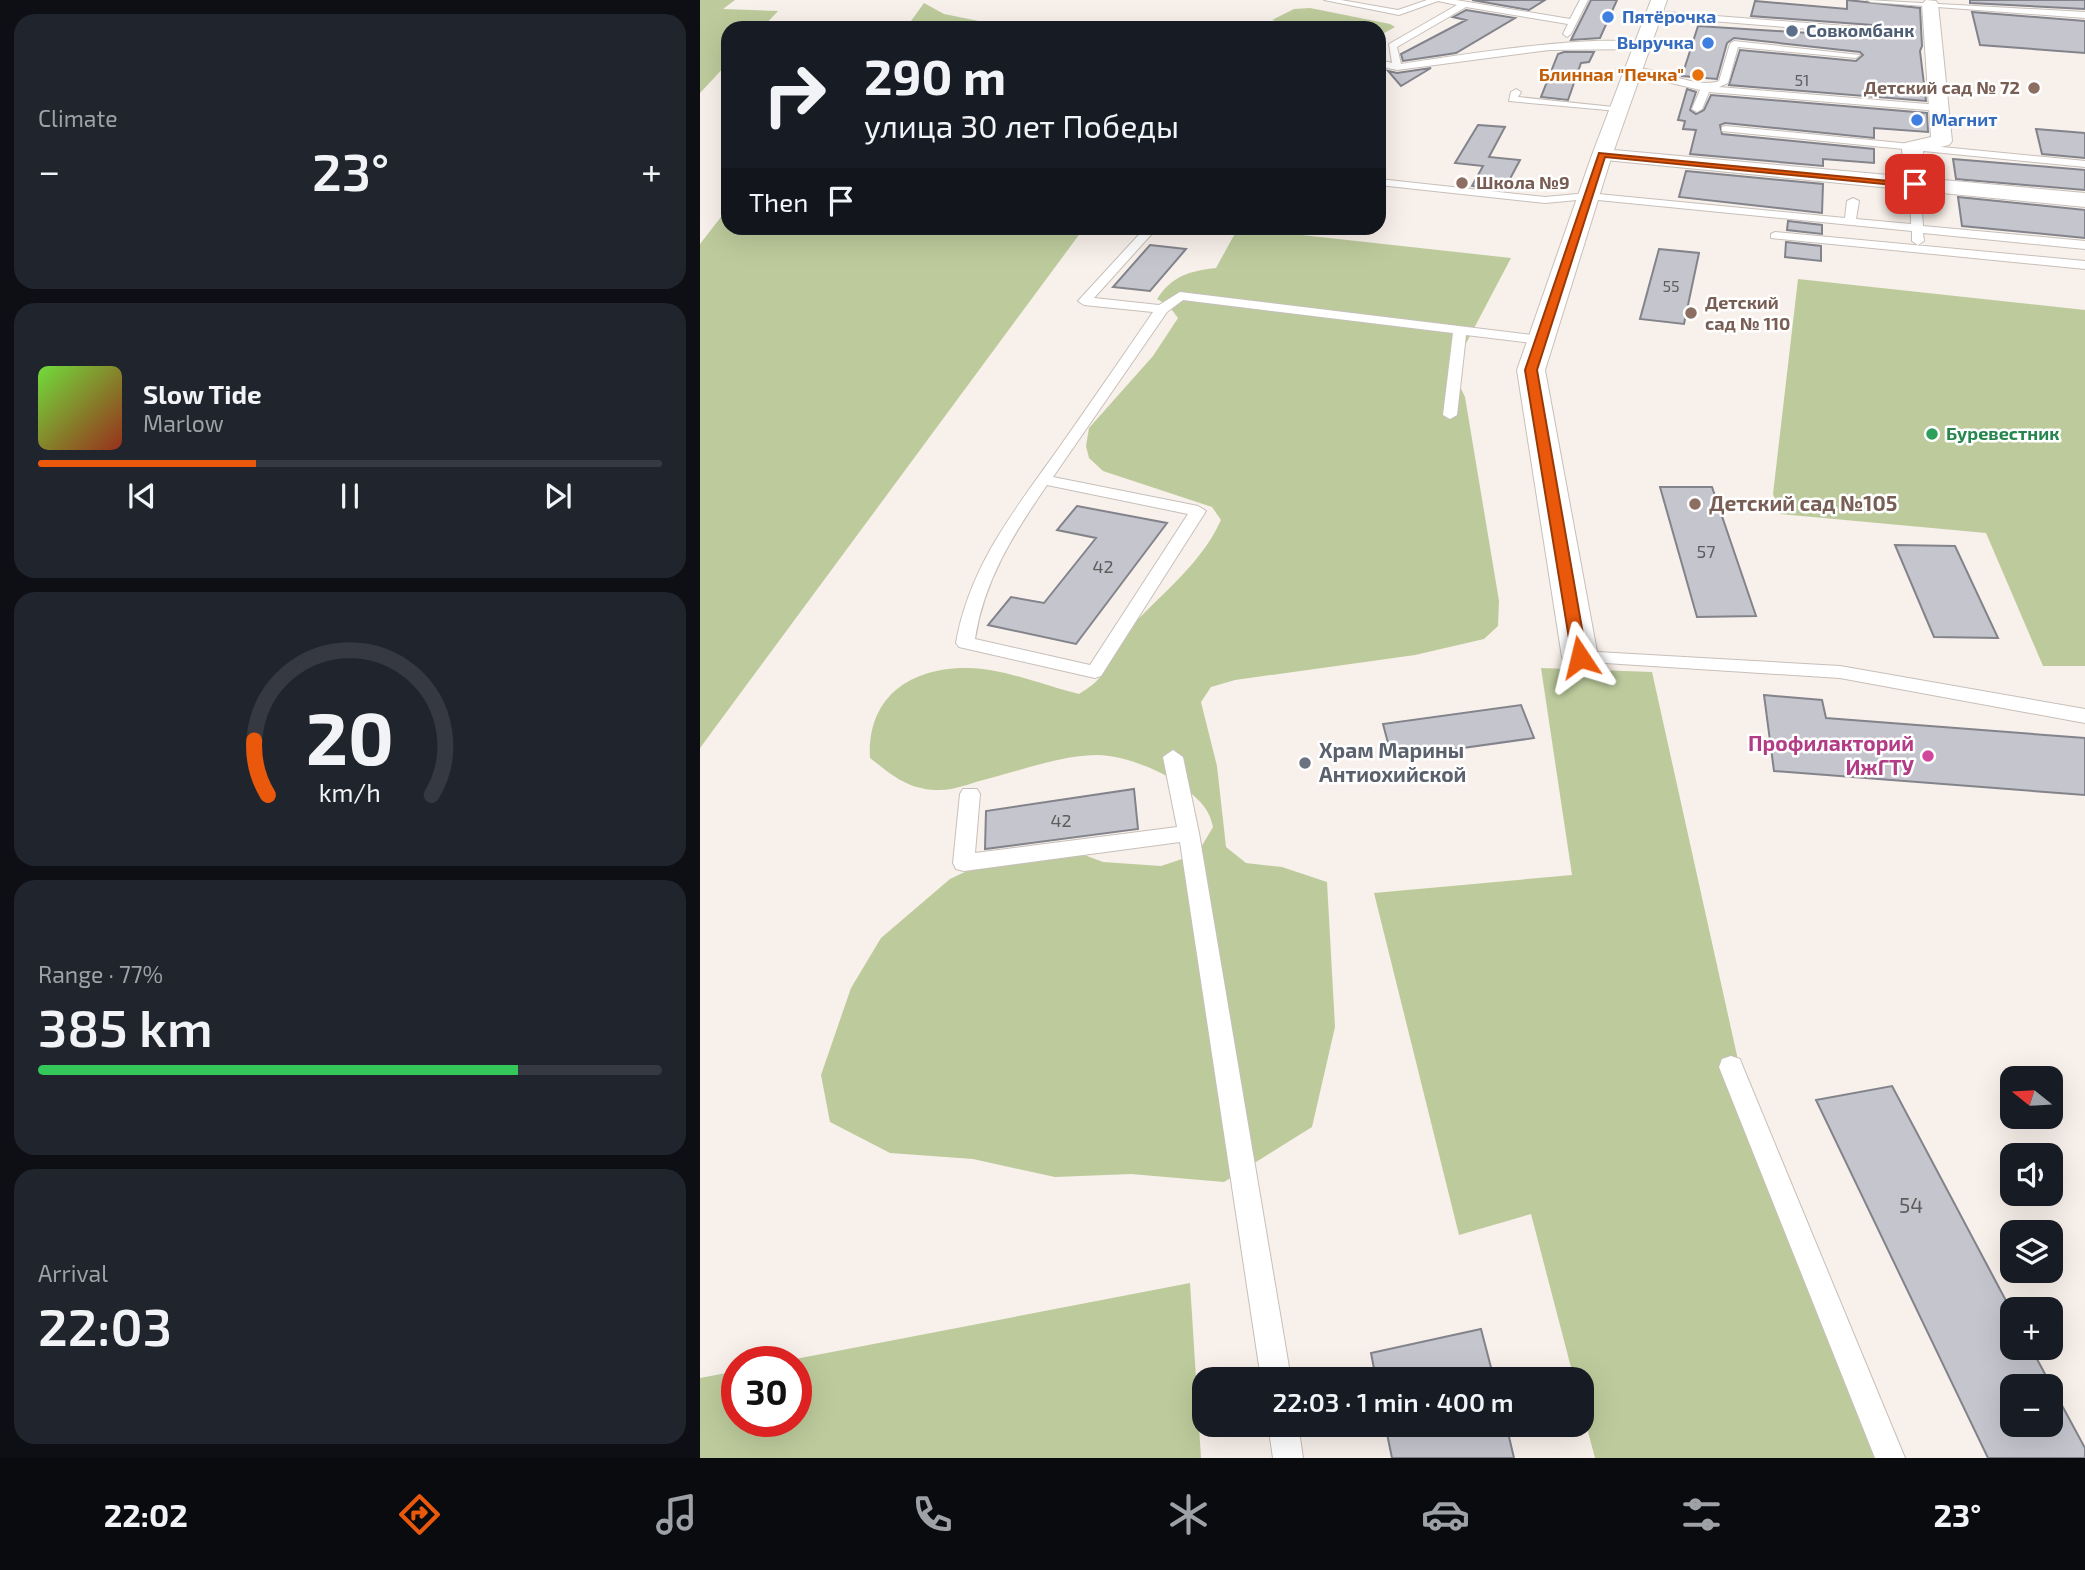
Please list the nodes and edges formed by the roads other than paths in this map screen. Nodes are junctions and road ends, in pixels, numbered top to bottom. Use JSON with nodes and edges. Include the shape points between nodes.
{"nodes":[{"id":1,"x":1328,"y":0,"type":"edge"},
{"id":2,"x":1435,"y":0,"type":"edge"},
{"id":3,"x":1442,"y":0,"type":"edge"},
{"id":4,"x":1584,"y":0,"type":"edge"},
{"id":5,"x":1871,"y":0,"type":"edge"},
{"id":6,"x":1465,"y":4,"type":"junction"},
{"id":7,"x":1930,"y":4,"type":"junction"},
{"id":8,"x":1656,"y":7,"type":"edge"},
{"id":9,"x":2085,"y":15,"type":"edge"},
{"id":10,"x":1572,"y":22,"type":"junction"},
{"id":11,"x":1872,"y":31,"type":"dead end"},
{"id":12,"x":1641,"y":46,"type":"junction"},
{"id":13,"x":1563,"y":47,"type":"junction"},
{"id":14,"x":1856,"y":55,"type":"dead end"},
{"id":15,"x":1386,"y":65,"type":"edge"},
{"id":16,"x":1397,"y":67,"type":"junction"},
{"id":17,"x":1632,"y":72,"type":"junction"},
{"id":18,"x":1386,"y":73,"type":"edge"},
{"id":19,"x":1705,"y":89,"type":"junction"},
{"id":20,"x":1516,"y":92,"type":"dead end"},
{"id":21,"x":1579,"y":92,"type":"dead end"},
{"id":22,"x":1574,"y":104,"type":"junction"},
{"id":23,"x":1618,"y":108,"type":"junction"},
{"id":24,"x":1939,"y":108,"type":"junction"},
{"id":25,"x":1697,"y":109,"type":"dead end"},
{"id":26,"x":1726,"y":129,"type":"dead end"},
{"id":27,"x":1912,"y":147,"type":"junction"},
{"id":28,"x":1602,"y":155,"type":"junction"},
{"id":29,"x":2085,"y":164,"type":"edge"},
{"id":30,"x":1386,"y":183,"type":"edge"},
{"id":31,"x":1915,"y":184,"type":"junction"},
{"id":32,"x":1588,"y":196,"type":"junction"},
{"id":33,"x":2085,"y":200,"type":"edge"},
{"id":34,"x":1853,"y":201,"type":"dead end"},
{"id":35,"x":1850,"y":222,"type":"junction"},
{"id":36,"x":1917,"y":228,"type":"junction"},
{"id":37,"x":1145,"y":235,"type":"edge"},
{"id":38,"x":1776,"y":236,"type":"dead end"},
{"id":39,"x":2085,"y":245,"type":"edge"},
{"id":40,"x":1918,"y":249,"type":"junction"},
{"id":41,"x":2085,"y":265,"type":"edge"},
{"id":42,"x":1161,"y":309,"type":"junction"},
{"id":43,"x":1460,"y":331,"type":"junction"},
{"id":44,"x":1541,"y":340,"type":"junction"},
{"id":45,"x":1450,"y":415,"type":"dead end"},
{"id":46,"x":1044,"y":480,"type":"junction"},
{"id":47,"x":1580,"y":657,"type":"joint"},
{"id":48,"x":2085,"y":716,"type":"edge"},
{"id":49,"x":1173,"y":757,"type":"dead end"},
{"id":50,"x":970,"y":794,"type":"dead end"},
{"id":51,"x":1189,"y":833,"type":"junction"},
{"id":52,"x":1731,"y":1067,"type":"dead end"},
{"id":53,"x":1274,"y":1367,"type":"edge"},
{"id":54,"x":1285,"y":1437,"type":"edge"},
{"id":55,"x":1288,"y":1458,"type":"edge"},
{"id":56,"x":1890,"y":1458,"type":"edge"}],
"edges":[{"from":1,"to":2,"type":"lane","via":[[1399,13]]},
{"from":3,"to":6,"type":"lane"},
{"from":4,"to":10,"type":"lane"},
{"from":5,"to":7,"type":"lane"},
{"from":6,"to":10,"type":"lane"},
{"from":6,"to":16,"type":"lane","via":[[1392,46]]},
{"from":7,"to":9,"type":"lane"},
{"from":7,"to":24,"type":"street"},
{"from":8,"to":11,"type":"lane"},
{"from":8,"to":12,"type":"street"},
{"from":10,"to":13,"type":"lane"},
{"from":12,"to":13,"type":"lane"},
{"from":12,"to":17,"type":"street"},
{"from":13,"to":16,"type":"lane"},
{"from":14,"to":19,"type":"lane","via":[[1734,44],[1723,83]]},
{"from":15,"to":16,"type":"lane"},
{"from":16,"to":18,"type":"lane"},
{"from":17,"to":19,"type":"lane"},
{"from":17,"to":23,"type":"street"},
{"from":19,"to":24,"type":"lane"},
{"from":19,"to":25,"type":"lane"},
{"from":20,"to":22,"type":"lane","via":[[1512,99]]},
{"from":21,"to":22,"type":"lane"},
{"from":22,"to":23,"type":"lane"},
{"from":23,"to":28,"type":"street"},
{"from":24,"to":27,"type":"street","via":[[1942,141]]},
{"from":26,"to":27,"type":"lane"},
{"from":27,"to":29,"type":"lane"},
{"from":27,"to":31,"type":"street"},
{"from":28,"to":31,"type":"street"},
{"from":28,"to":32,"type":"street"},
{"from":30,"to":32,"type":"lane","via":[[1545,200]]},
{"from":31,"to":33,"type":"street"},
{"from":31,"to":36,"type":"lane"},
{"from":32,"to":35,"type":"lane"},
{"from":32,"to":44,"type":"street"},
{"from":34,"to":35,"type":"lane"},
{"from":35,"to":36,"type":"lane"},
{"from":36,"to":39,"type":"lane"},
{"from":36,"to":40,"type":"lane"},
{"from":37,"to":42,"type":"lane","via":[[1084,301]]},
{"from":38,"to":40,"type":"lane"},
{"from":40,"to":41,"type":"lane"},
{"from":42,"to":43,"type":"lane","via":[[1180,296]]},
{"from":42,"to":46,"type":"lane"},
{"from":43,"to":44,"type":"lane"},
{"from":43,"to":45,"type":"lane"},
{"from":44,"to":47,"type":"street","via":[[1531,370]]},
{"from":46,"to":46,"type":"lane","via":[[989,562],[966,625],[965,643],[1095,672],[1198,511]]},
{"from":47,"to":48,"type":"lane","via":[[1840,672]]},
{"from":49,"to":51,"type":"lane"},
{"from":50,"to":51,"type":"lane","via":[[964,863]]},
{"from":51,"to":53,"type":"lane"},
{"from":52,"to":56,"type":"lane"},
{"from":54,"to":55,"type":"lane"}]}
